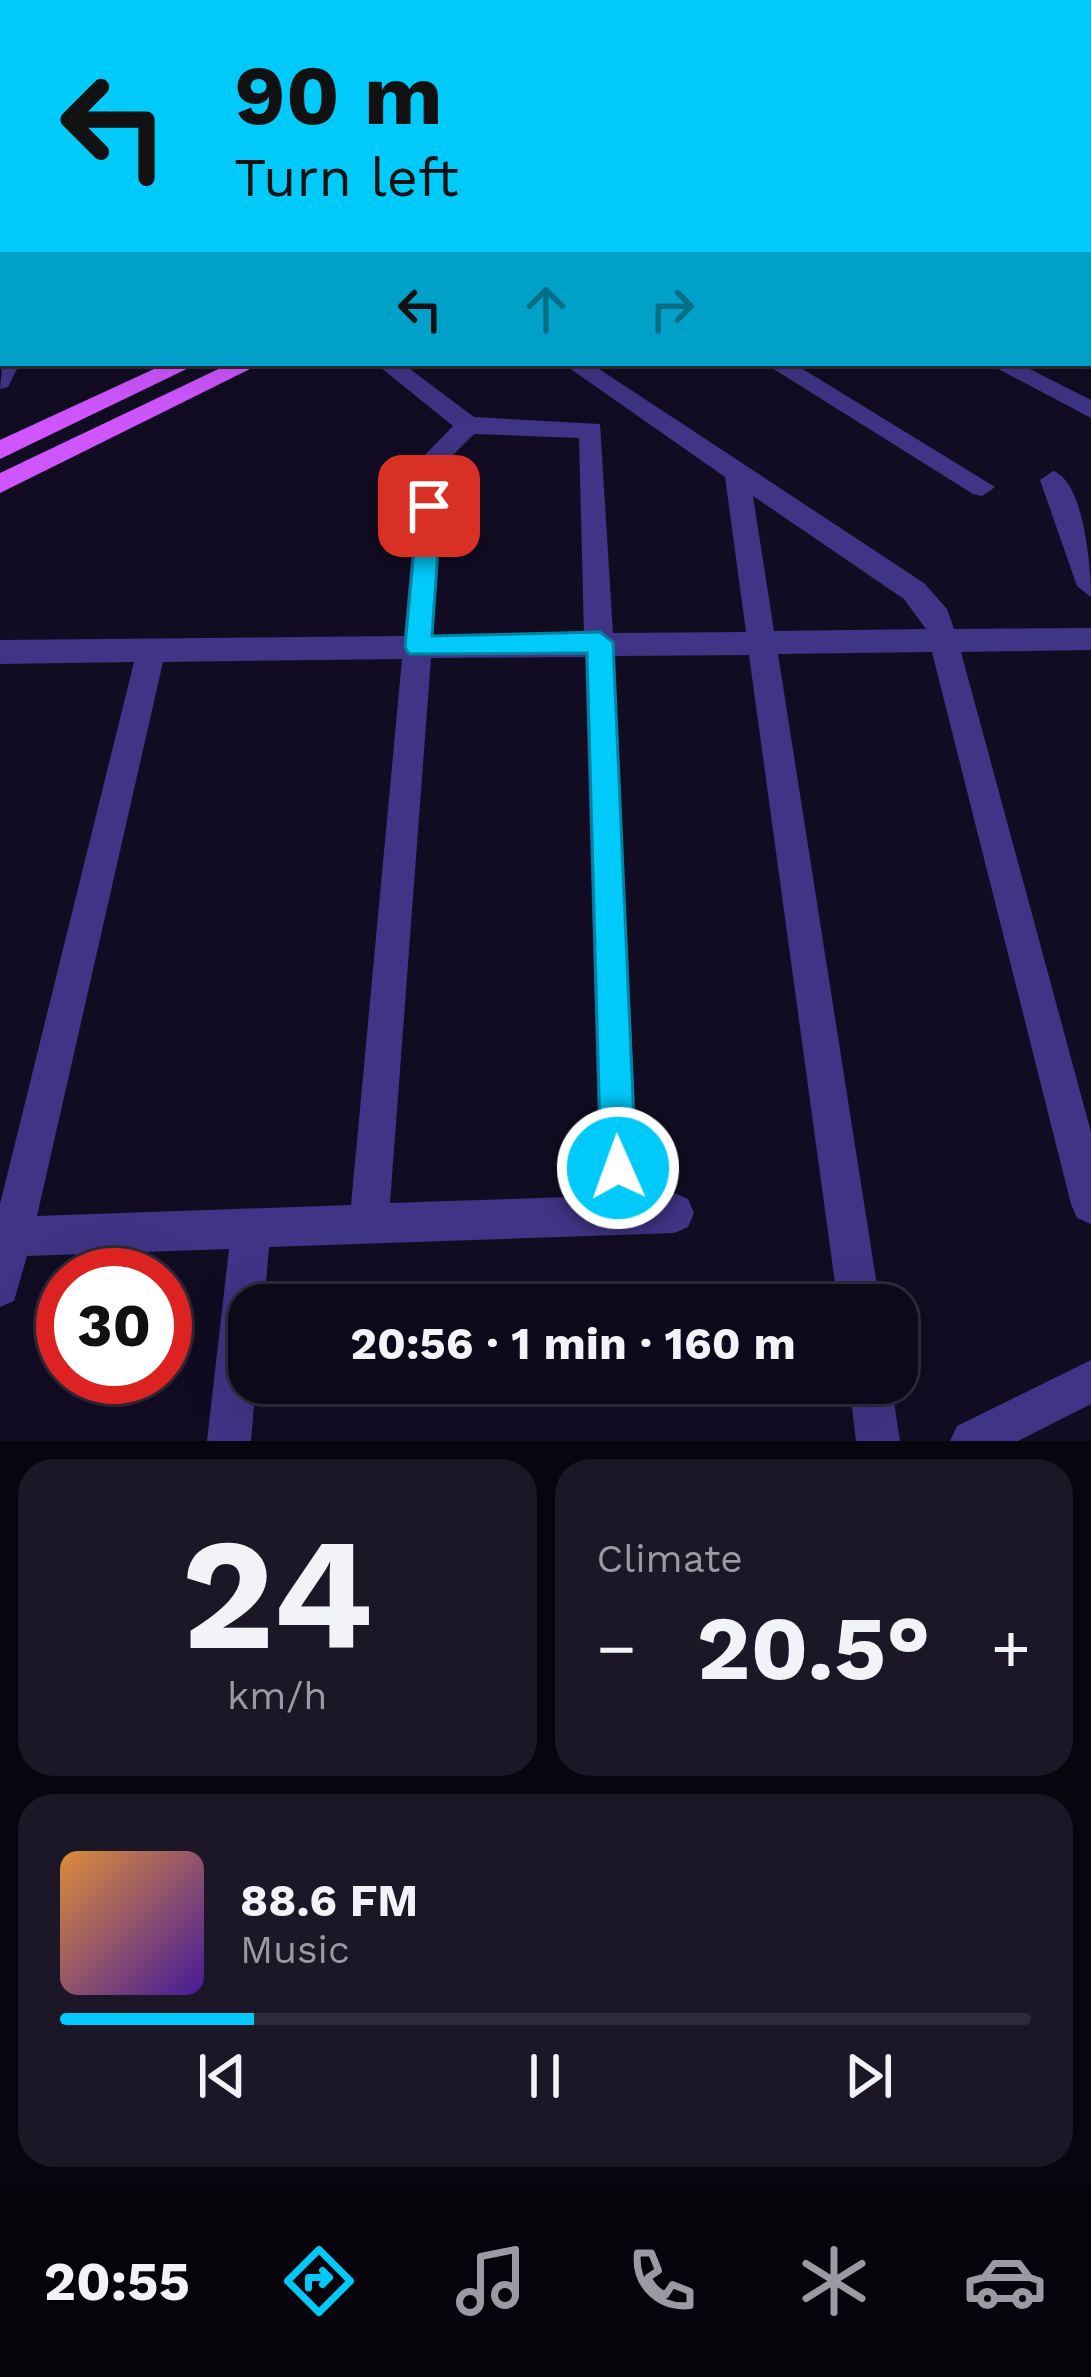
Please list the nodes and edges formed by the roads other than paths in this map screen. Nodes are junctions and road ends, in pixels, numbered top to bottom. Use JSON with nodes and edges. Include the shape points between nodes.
{"nodes":[{"id":1,"x":181,"y":366,"type":"edge"},
{"id":2,"x":244,"y":366,"type":"edge"},
{"id":3,"x":391,"y":366,"type":"edge"},
{"id":4,"x":578,"y":366,"type":"edge"},
{"id":5,"x":781,"y":366,"type":"edge"},
{"id":6,"x":1004,"y":366,"type":"edge"},
{"id":7,"x":1091,"y":410,"type":"edge"},
{"id":8,"x":468,"y":425,"type":"junction"},
{"id":9,"x":0,"y":450,"type":"edge"},
{"id":10,"x":737,"y":472,"type":"junction"},
{"id":11,"x":1053,"y":480,"type":"dead end"},
{"id":12,"x":0,"y":484,"type":"edge"},
{"id":13,"x":982,"y":488,"type":"dead end"},
{"id":14,"x":1091,"y":586,"type":"edge"},
{"id":15,"x":1091,"y":639,"type":"edge"},
{"id":16,"x":600,"y":642,"type":"junction"},
{"id":17,"x":764,"y":642,"type":"junction"},
{"id":18,"x":946,"y":642,"type":"junction"},
{"id":19,"x":418,"y":647,"type":"junction"},
{"id":20,"x":151,"y":650,"type":"junction"},
{"id":21,"x":0,"y":652,"type":"edge"},
{"id":22,"x":1091,"y":1204,"type":"edge"},
{"id":23,"x":674,"y":1214,"type":"dead end"},
{"id":24,"x":620,"y":1215,"type":"junction"},
{"id":25,"x":369,"y":1224,"type":"junction"},
{"id":26,"x":251,"y":1228,"type":"junction"},
{"id":27,"x":6,"y":1236,"type":"edge"},
{"id":28,"x":856,"y":1284,"type":"edge"},
{"id":29,"x":0,"y":1287,"type":"edge"},
{"id":30,"x":1091,"y":1381,"type":"edge"},
{"id":31,"x":873,"y":1404,"type":"edge"},
{"id":32,"x":229,"y":1441,"type":"edge"},
{"id":33,"x":878,"y":1441,"type":"edge"},
{"id":34,"x":972,"y":1441,"type":"edge"}],
"edges":[{"from":1,"to":9,"type":"main road"},
{"from":2,"to":12,"type":"main road"},
{"from":3,"to":8,"type":"street"},
{"from":4,"to":10,"type":"street"},
{"from":5,"to":13,"type":"street"},
{"from":6,"to":7,"type":"street"},
{"from":8,"to":16,"type":"street","via":[[591,430]]},
{"from":8,"to":19,"type":"street","via":[[433,460]]},
{"from":10,"to":17,"type":"street"},
{"from":10,"to":18,"type":"street","via":[[914,591],[937,616]]},
{"from":11,"to":14,"type":"street"},
{"from":15,"to":18,"type":"street"},
{"from":16,"to":17,"type":"street"},
{"from":16,"to":19,"type":"street"},
{"from":16,"to":24,"type":"street"},
{"from":17,"to":18,"type":"street"},
{"from":17,"to":28,"type":"street"},
{"from":18,"to":22,"type":"street"},
{"from":19,"to":20,"type":"street"},
{"from":19,"to":25,"type":"street"},
{"from":20,"to":21,"type":"street"},
{"from":20,"to":27,"type":"street"},
{"from":23,"to":24,"type":"street"},
{"from":24,"to":25,"type":"street"},
{"from":25,"to":26,"type":"street"},
{"from":26,"to":27,"type":"street"},
{"from":26,"to":32,"type":"street"},
{"from":27,"to":29,"type":"street"},
{"from":30,"to":34,"type":"street"},
{"from":31,"to":33,"type":"street"}]}
